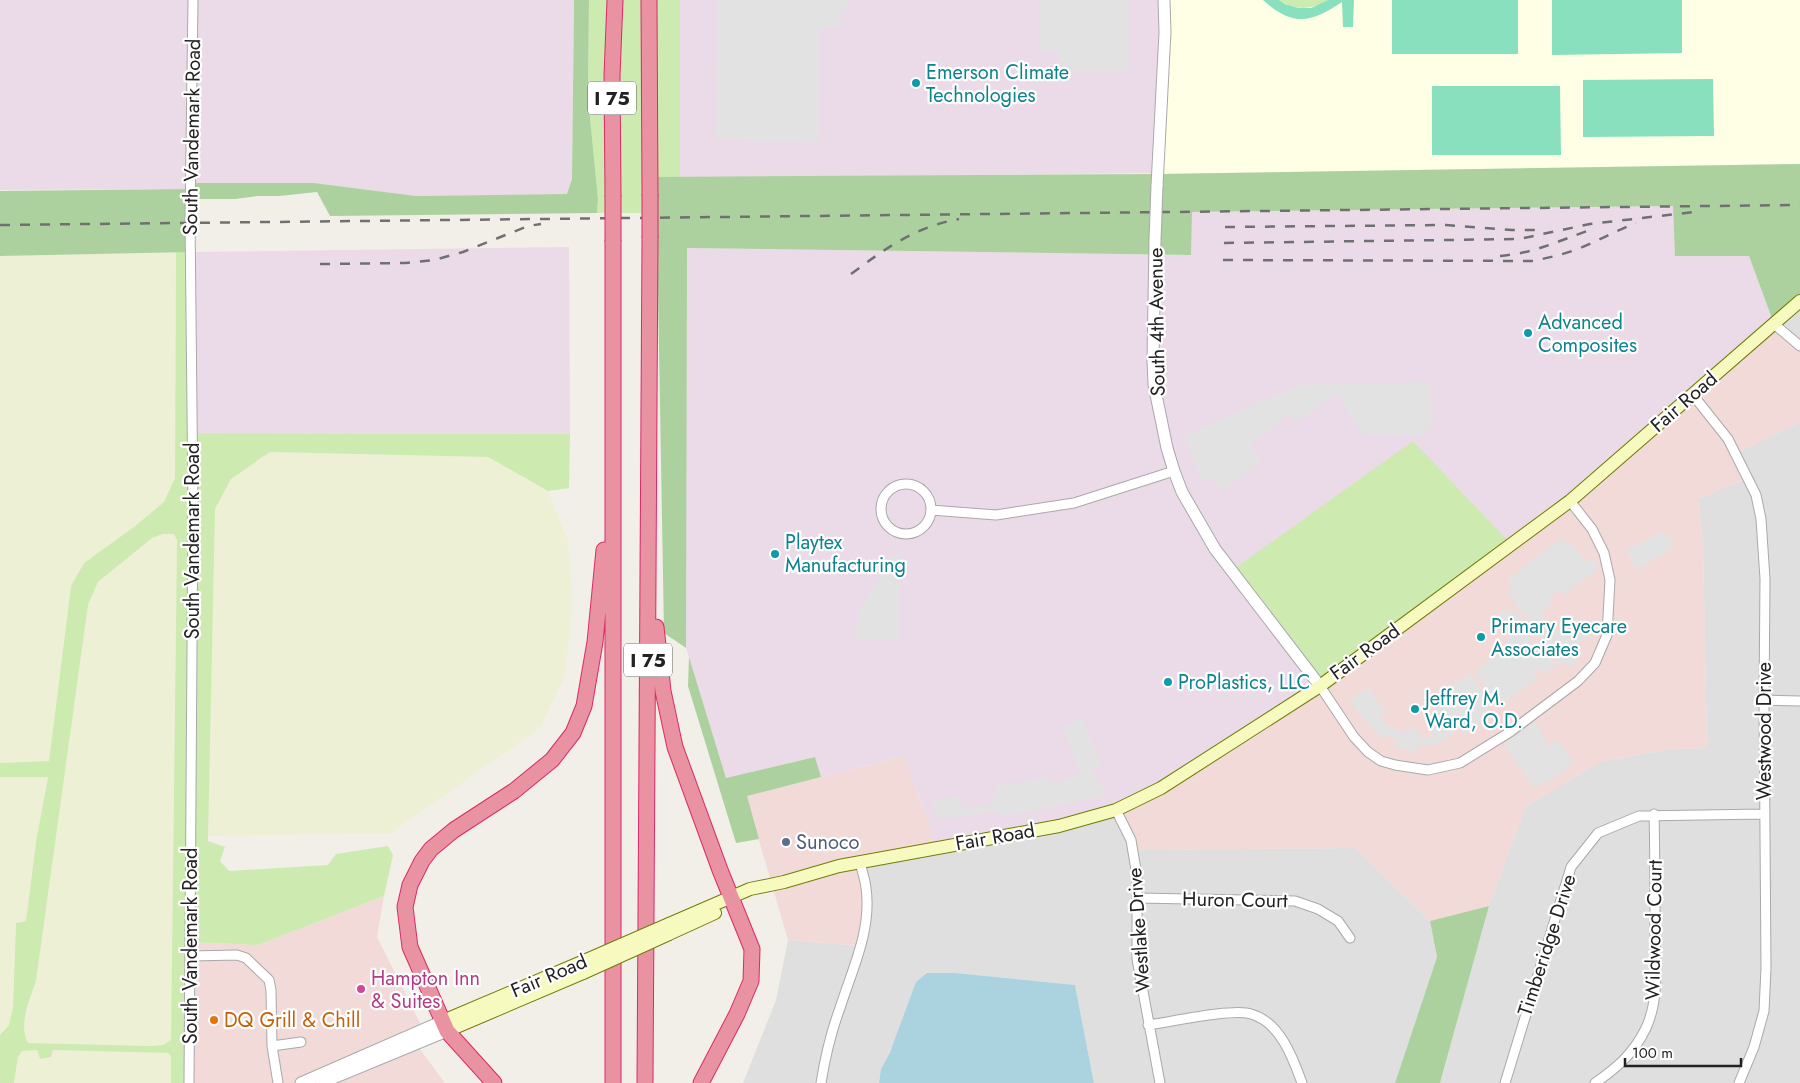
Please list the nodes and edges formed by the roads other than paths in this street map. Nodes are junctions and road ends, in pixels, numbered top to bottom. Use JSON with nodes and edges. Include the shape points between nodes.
{"nodes":[{"id":1,"x":193,"y":0,"type":"edge"},
{"id":2,"x":615,"y":0,"type":"edge"},
{"id":3,"x":649,"y":0,"type":"edge"},
{"id":4,"x":1164,"y":0,"type":"edge"},
{"id":5,"x":1800,"y":301,"type":"edge"},
{"id":6,"x":1774,"y":324,"type":"junction"},
{"id":7,"x":1800,"y":346,"type":"edge"},
{"id":8,"x":1692,"y":395,"type":"junction"},
{"id":9,"x":612,"y":429,"type":"junction"},
{"id":10,"x":649,"y":462,"type":"junction"},
{"id":11,"x":1174,"y":471,"type":"junction"},
{"id":12,"x":1570,"y":501,"type":"junction"},
{"id":13,"x":931,"y":510,"type":"junction"},
{"id":14,"x":1320,"y":686,"type":"junction"},
{"id":15,"x":1764,"y":700,"type":"junction"},
{"id":16,"x":1800,"y":701,"type":"edge"},
{"id":17,"x":1116,"y":810,"type":"junction"},
{"id":18,"x":1654,"y":814,"type":"junction"},
{"id":19,"x":1764,"y":814,"type":"junction"},
{"id":20,"x":860,"y":862,"type":"junction"},
{"id":21,"x":1137,"y":898,"type":"junction"},
{"id":22,"x":733,"y":901,"type":"junction"},
{"id":23,"x":1350,"y":938,"type":"dead end"},
{"id":24,"x":190,"y":956,"type":"junction"},
{"id":25,"x":1148,"y":1025,"type":"junction"},
{"id":26,"x":445,"y":1026,"type":"junction"},
{"id":27,"x":301,"y":1042,"type":"dead end"},
{"id":28,"x":272,"y":1046,"type":"junction"},
{"id":29,"x":189,"y":1083,"type":"edge"},
{"id":30,"x":278,"y":1083,"type":"edge"},
{"id":31,"x":301,"y":1083,"type":"edge"},
{"id":32,"x":321,"y":1083,"type":"edge"},
{"id":33,"x":494,"y":1083,"type":"edge"},
{"id":34,"x":614,"y":1083,"type":"edge"},
{"id":35,"x":646,"y":1083,"type":"edge"},
{"id":36,"x":701,"y":1083,"type":"edge"},
{"id":37,"x":821,"y":1083,"type":"edge"},
{"id":38,"x":1160,"y":1083,"type":"edge"},
{"id":39,"x":1302,"y":1083,"type":"edge"},
{"id":40,"x":1505,"y":1083,"type":"edge"},
{"id":41,"x":1595,"y":1083,"type":"edge"},
{"id":42,"x":1739,"y":1083,"type":"edge"}],
"edges":[{"from":1,"to":24,"type":"street","name":"South Vandemark Road"},
{"from":2,"to":9,"type":"highway","number":"I 75","bridge":true},
{"from":3,"to":10,"type":"highway","number":"I 75","bridge":true},
{"from":4,"to":11,"type":"street","name":"South 4th Avenue","bridge":true,"via":[[1153,360],[1154,385]]},
{"from":5,"to":6,"type":"main road","name":"Fair Road"},
{"from":6,"to":7,"type":"street"},
{"from":6,"to":8,"type":"main road","name":"Fair Road"},
{"from":8,"to":12,"type":"main road","name":"Fair Road"},
{"from":8,"to":15,"type":"street","name":"Westwood Drive","via":[[1728,439],[1756,496],[1766,579]]},
{"from":9,"to":26,"type":"highway","via":[[607,526],[595,642],[584,706],[573,734],[552,760],[514,792],[454,830],[431,849],[410,885],[405,907],[410,947]]},
{"from":9,"to":34,"type":"highway","number":"I 75"},
{"from":10,"to":22,"type":"highway","via":[[656,619],[663,691],[675,748]]},
{"from":10,"to":35,"type":"highway","number":"I 75"},
{"from":11,"to":13,"type":"street","via":[[1074,503],[996,515]]},
{"from":11,"to":14,"type":"street","name":"South 4th Avenue","via":[[1182,492],[1215,550]]},
{"from":12,"to":14,"type":"main road","name":"Fair Road"},
{"from":12,"to":14,"type":"street","via":[[1592,529],[1604,553],[1610,580],[1607,636],[1595,663],[1578,681],[1510,732],[1460,763],[1428,770],[1394,766],[1368,752],[1354,737]]},
{"from":13,"to":13,"type":"street","via":[[926,494],[913,485],[904,484],[888,492],[880,509],[885,524],[891,530],[907,534],[924,527]]},
{"from":14,"to":17,"type":"main road","name":"Fair Road","via":[[1160,788]]},
{"from":15,"to":16,"type":"street"},
{"from":15,"to":19,"type":"street","name":"Westwood Drive"},
{"from":17,"to":20,"type":"main road","name":"Fair Road","via":[[1059,826]]},
{"from":17,"to":21,"type":"street","name":"Westlake Drive","via":[[1131,840]]},
{"from":18,"to":19,"type":"street","name":"Timberidge Drive"},
{"from":18,"to":40,"type":"street","name":"Timberidge Drive","via":[[1639,816],[1598,833],[1571,866]]},
{"from":18,"to":41,"type":"street","name":"Wildwood Court","via":[[1655,977],[1652,1011],[1630,1055]]},
{"from":19,"to":42,"type":"street","name":"Westwood Drive","via":[[1764,1011]]},
{"from":20,"to":22,"type":"main road","name":"Fair Road","via":[[800,877]]},
{"from":20,"to":37,"type":"street","via":[[867,890],[866,922],[824,1062]]},
{"from":21,"to":23,"type":"street","name":"Huron Court","via":[[1295,901],[1338,921]]},
{"from":21,"to":25,"type":"street","name":"Westlake Drive","via":[[1137,959]]},
{"from":22,"to":26,"type":"main road","name":"Fair Road","bridge":true},
{"from":22,"to":36,"type":"highway","via":[[752,949],[751,980]]},
{"from":24,"to":28,"type":"street","via":[[237,955],[246,958],[269,980]]},
{"from":24,"to":29,"type":"street","name":"South Vandemark Road"},
{"from":25,"to":38,"type":"street","name":"Westlake Drive"},
{"from":25,"to":39,"type":"street","via":[[1235,1012],[1251,1014],[1264,1020],[1278,1034],[1294,1059]]},
{"from":26,"to":31,"type":"street","name":"Fair Road"},
{"from":26,"to":32,"type":"street","name":"Fair Road"},
{"from":26,"to":33,"type":"highway"},
{"from":27,"to":28,"type":"street"},
{"from":28,"to":30,"type":"street"}]}
